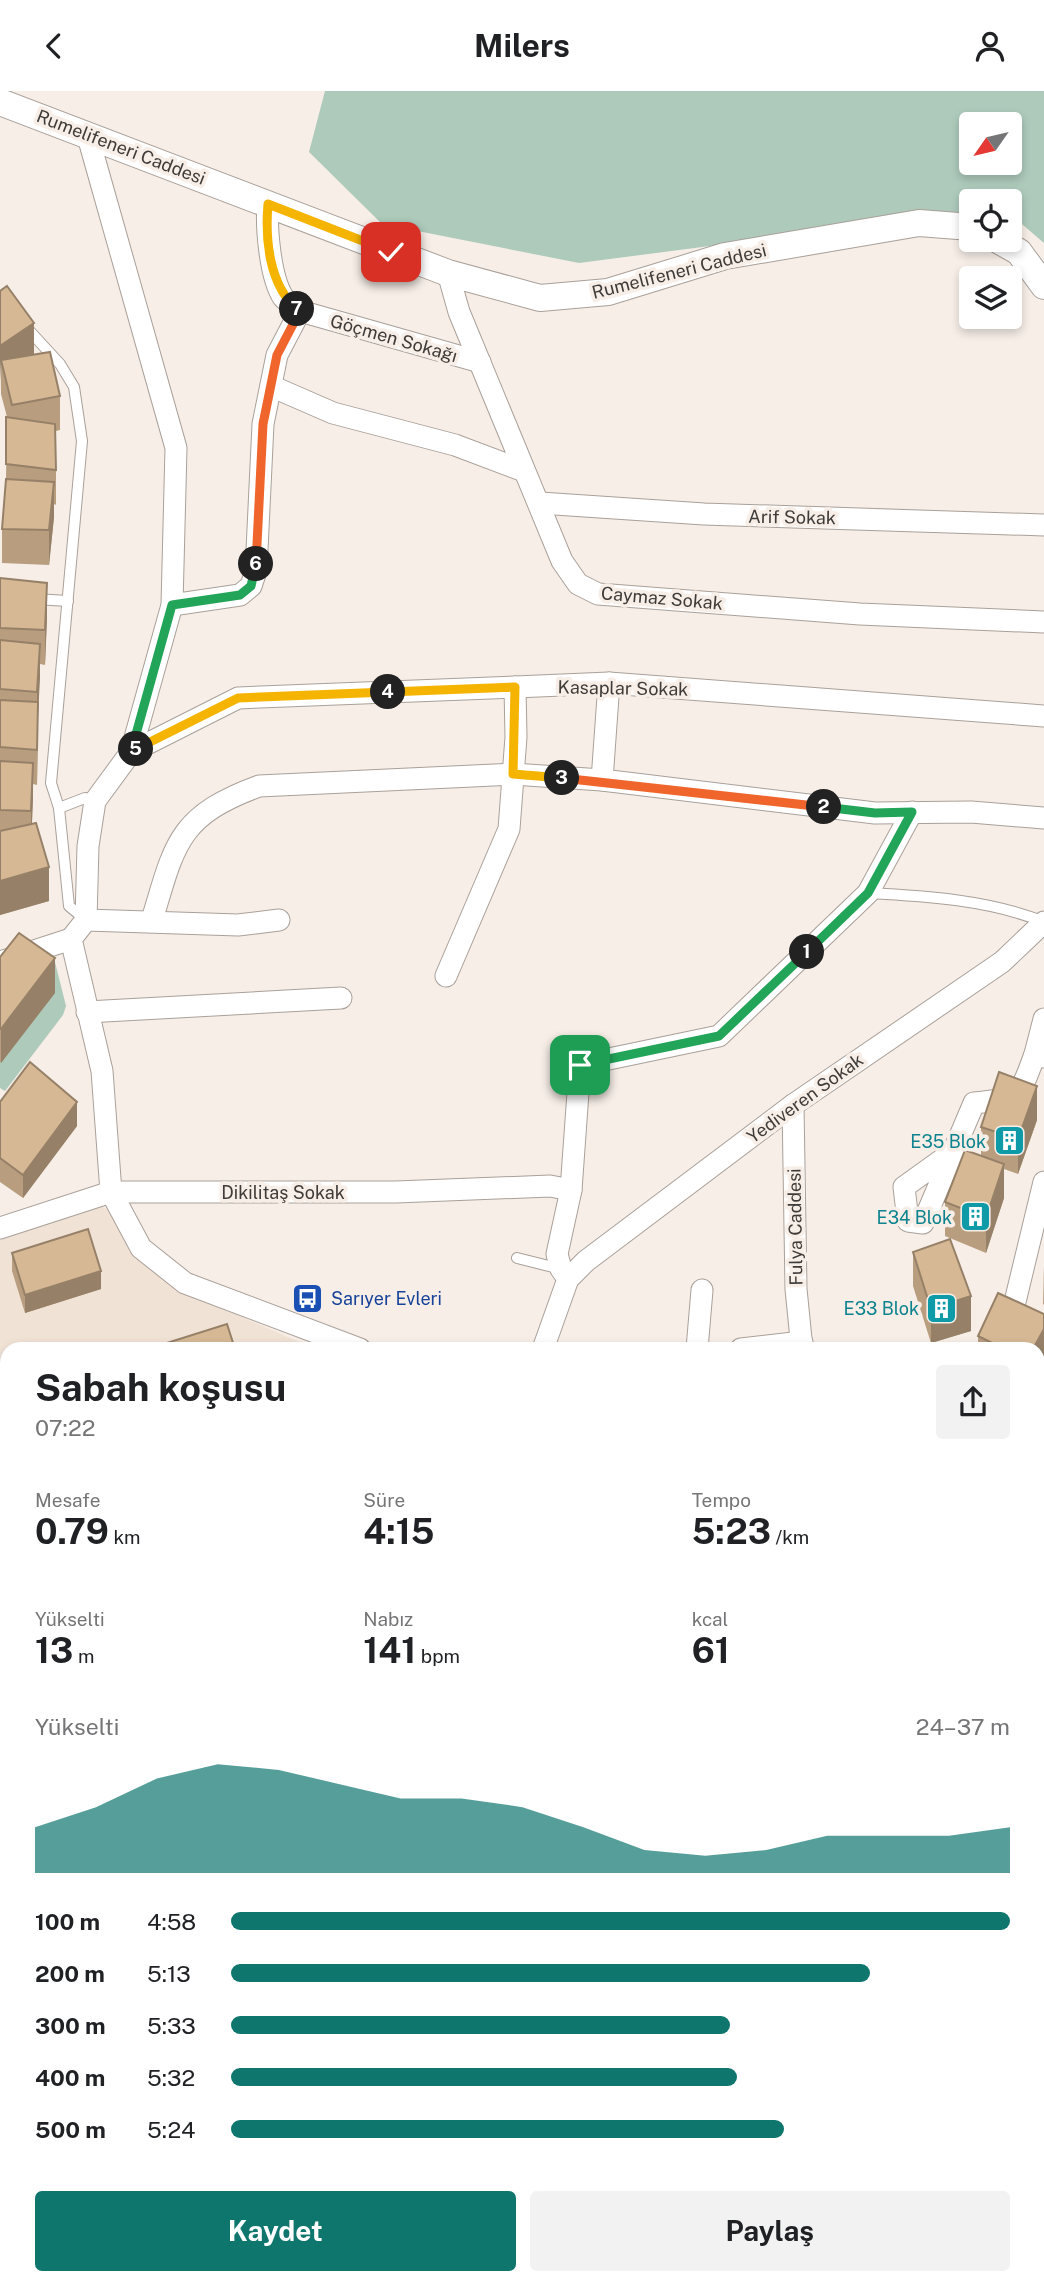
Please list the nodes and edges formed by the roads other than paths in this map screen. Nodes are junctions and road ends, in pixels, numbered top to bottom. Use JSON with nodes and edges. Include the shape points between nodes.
{"nodes":[{"id":1,"x":0,"y":102,"type":"edge"},
{"id":2,"x":86,"y":133,"type":"junction"},
{"id":3,"x":268,"y":204,"type":"junction"},
{"id":4,"x":959,"y":226,"type":"edge"},
{"id":5,"x":1019,"y":252,"type":"edge"},
{"id":6,"x":448,"y":273,"type":"junction"},
{"id":7,"x":1044,"y":286,"type":"edge"},
{"id":8,"x":300,"y":311,"type":"junction"},
{"id":9,"x":20,"y":322,"type":"edge"},
{"id":10,"x":480,"y":362,"type":"junction"},
{"id":11,"x":271,"y":386,"type":"junction"},
{"id":12,"x":524,"y":471,"type":"junction"},
{"id":13,"x":540,"y":503,"type":"junction"},
{"id":14,"x":1044,"y":525,"type":"edge"},
{"id":15,"x":24,"y":599,"type":"edge"},
{"id":16,"x":68,"y":601,"type":"junction"},
{"id":17,"x":172,"y":605,"type":"junction"},
{"id":18,"x":1044,"y":622,"type":"edge"},
{"id":19,"x":609,"y":683,"type":"junction"},
{"id":20,"x":515,"y":687,"type":"junction"},
{"id":21,"x":1044,"y":716,"type":"edge"},
{"id":22,"x":131,"y":752,"type":"junction"},
{"id":23,"x":513,"y":774,"type":"junction"},
{"id":24,"x":602,"y":781,"type":"junction"},
{"id":25,"x":95,"y":801,"type":"junction"},
{"id":26,"x":59,"y":808,"type":"junction"},
{"id":27,"x":912,"y":812,"type":"junction"},
{"id":28,"x":1044,"y":818,"type":"edge"},
{"id":29,"x":868,"y":893,"type":"junction"},
{"id":30,"x":86,"y":920,"type":"junction"},
{"id":31,"x":152,"y":920,"type":"junction"},
{"id":32,"x":279,"y":920,"type":"dead end"},
{"id":33,"x":1044,"y":922,"type":"edge"},
{"id":34,"x":71,"y":939,"type":"junction"},
{"id":35,"x":0,"y":962,"type":"edge"},
{"id":36,"x":446,"y":976,"type":"dead end"},
{"id":37,"x":341,"y":998,"type":"dead end"},
{"id":38,"x":87,"y":1012,"type":"junction"},
{"id":39,"x":1044,"y":1019,"type":"edge"},
{"id":40,"x":1040,"y":1056,"type":"edge"},
{"id":41,"x":793,"y":1105,"type":"junction"},
{"id":42,"x":954,"y":1151,"type":"dead end"},
{"id":43,"x":1044,"y":1182,"type":"edge"},
{"id":44,"x":571,"y":1190,"type":"junction"},
{"id":45,"x":111,"y":1192,"type":"junction"},
{"id":46,"x":0,"y":1228,"type":"edge"},
{"id":47,"x":517,"y":1258,"type":"dead end"},
{"id":48,"x":564,"y":1274,"type":"junction"},
{"id":49,"x":702,"y":1290,"type":"dead end"},
{"id":50,"x":1013,"y":1310,"type":"junction"},
{"id":51,"x":997,"y":1326,"type":"edge"},
{"id":52,"x":342,"y":1342,"type":"edge"},
{"id":53,"x":545,"y":1342,"type":"edge"},
{"id":54,"x":698,"y":1342,"type":"edge"},
{"id":55,"x":802,"y":1342,"type":"edge"},
{"id":56,"x":1043,"y":1342,"type":"edge"}],
"edges":[{"from":1,"to":2,"type":"street","name":"Rumelifeneri Caddesi"},
{"from":2,"to":3,"type":"street","name":"Rumelifeneri Caddesi"},
{"from":2,"to":17,"type":"street","via":[[176,448]]},
{"from":3,"to":6,"type":"street","name":"Rumelifeneri Caddesi"},
{"from":3,"to":8,"type":"street","via":[[266,224],[283,297]]},
{"from":4,"to":6,"type":"street","name":"Rumelifeneri Caddesi","via":[[919,223],[725,256],[607,292],[567,296],[540,298]]},
{"from":5,"to":7,"type":"street"},
{"from":6,"to":10,"type":"street","name":"Caymaz Sokak"},
{"from":8,"to":10,"type":"street","name":"Göçmen Sokağı"},
{"from":8,"to":11,"type":"street","via":[[277,355]]},
{"from":9,"to":16,"type":"lane","via":[[53,356],[74,387],[82,440]]},
{"from":10,"to":12,"type":"street","name":"Caymaz Sokak"},
{"from":11,"to":12,"type":"street","via":[[333,412],[455,445]]},
{"from":11,"to":17,"type":"street","via":[[263,424],[256,571],[251,586],[240,595]]},
{"from":12,"to":13,"type":"street","name":"Caymaz Sokak"},
{"from":13,"to":14,"type":"street","name":"Arif Sokak","via":[[704,515]]},
{"from":13,"to":18,"type":"street","name":"Caymaz Sokak","via":[[562,561],[578,584],[598,594],[860,614]]},
{"from":15,"to":16,"type":"lane"},
{"from":16,"to":26,"type":"lane","via":[[51,783]]},
{"from":17,"to":22,"type":"street"},
{"from":19,"to":20,"type":"street","name":"Kasaplar Sokak"},
{"from":19,"to":21,"type":"street","name":"Kasaplar Sokak"},
{"from":19,"to":24,"type":"street"},
{"from":20,"to":22,"type":"street","name":"Kasaplar Sokak","via":[[238,698]]},
{"from":20,"to":23,"type":"street"},
{"from":22,"to":25,"type":"street"},
{"from":23,"to":24,"type":"street"},
{"from":23,"to":31,"type":"street","via":[[259,786],[227,798],[190,825],[173,848]]},
{"from":23,"to":36,"type":"street","via":[[509,829]]},
{"from":24,"to":27,"type":"street","via":[[875,813]]},
{"from":25,"to":26,"type":"lane","via":[[85,798]]},
{"from":25,"to":30,"type":"street","via":[[88,846]]},
{"from":26,"to":30,"type":"lane","via":[[69,906]]},
{"from":27,"to":28,"type":"street"},
{"from":27,"to":29,"type":"street"},
{"from":29,"to":33,"type":"lane","via":[[923,896],[1024,913]]},
{"from":29,"to":44,"type":"street","via":[[719,1036],[580,1065]]},
{"from":30,"to":31,"type":"street"},
{"from":30,"to":34,"type":"street"},
{"from":31,"to":32,"type":"street","via":[[238,925]]},
{"from":33,"to":41,"type":"street","name":"Yediveren Sokak","via":[[1002,962]]},
{"from":34,"to":35,"type":"street"},
{"from":34,"to":38,"type":"street"},
{"from":37,"to":38,"type":"street"},
{"from":38,"to":45,"type":"street","via":[[102,1071]]},
{"from":39,"to":40,"type":"street"},
{"from":40,"to":42,"type":"street","via":[[1020,1090],[1009,1099],[974,1103]]},
{"from":41,"to":48,"type":"street","name":"Yediveren Sokak"},
{"from":41,"to":55,"type":"street","name":"Fulya Caddesi","via":[[796,1289]]},
{"from":43,"to":50,"type":"street"},
{"from":44,"to":45,"type":"street","name":"Dikilitaş Sokak","via":[[550,1186],[396,1192]]},
{"from":44,"to":48,"type":"street","via":[[557,1254]]},
{"from":45,"to":46,"type":"street","name":"Dikilitaş Sokak"},
{"from":45,"to":52,"type":"street","via":[[141,1248],[186,1283]]},
{"from":47,"to":48,"type":"lane"},
{"from":48,"to":53,"type":"street"},
{"from":49,"to":54,"type":"street"},
{"from":50,"to":51,"type":"street"},
{"from":50,"to":56,"type":"street","via":[[1018,1325]]}]}
